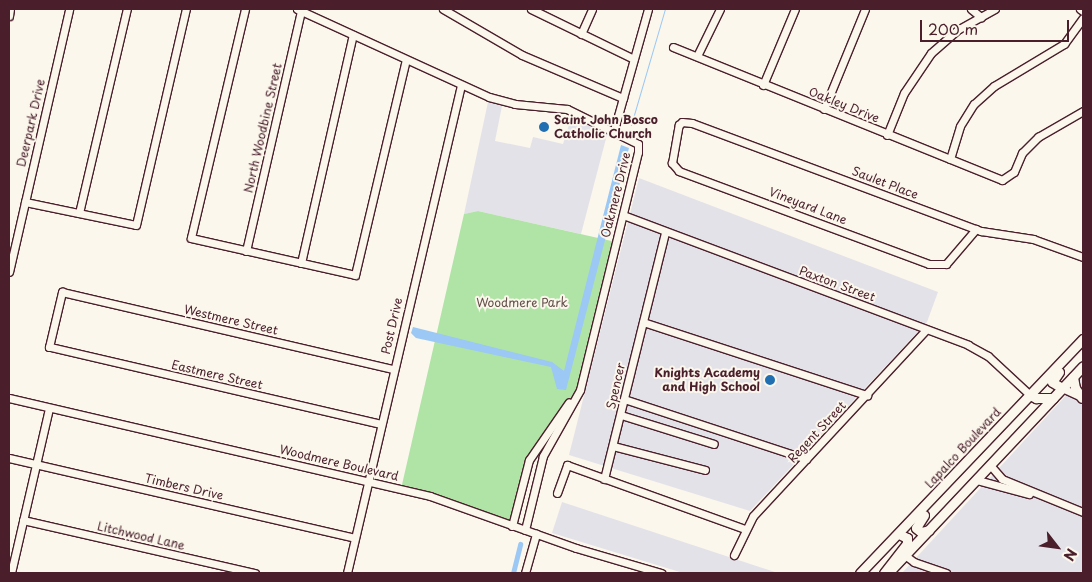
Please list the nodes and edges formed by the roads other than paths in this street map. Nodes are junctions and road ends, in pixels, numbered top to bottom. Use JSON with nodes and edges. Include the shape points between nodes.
{"nodes":[{"id":1,"x":10,"y":9,"type":"edge"},
{"id":2,"x":69,"y":9,"type":"edge"},
{"id":3,"x":127,"y":9,"type":"edge"},
{"id":4,"x":186,"y":9,"type":"edge"},
{"id":5,"x":246,"y":9,"type":"edge"},
{"id":6,"x":443,"y":9,"type":"edge"},
{"id":7,"x":592,"y":9,"type":"edge"},
{"id":8,"x":648,"y":9,"type":"edge"},
{"id":9,"x":720,"y":9,"type":"edge"},
{"id":10,"x":795,"y":9,"type":"edge"},
{"id":11,"x":865,"y":9,"type":"edge"},
{"id":12,"x":971,"y":9,"type":"edge"},
{"id":13,"x":995,"y":9,"type":"edge"},
{"id":14,"x":1080,"y":9,"type":"edge"},
{"id":15,"x":299,"y":10,"type":"edge"},
{"id":16,"x":530,"y":10,"type":"edge"},
{"id":17,"x":1083,"y":11,"type":"edge"},
{"id":18,"x":9,"y":16,"type":"edge"},
{"id":19,"x":981,"y":17,"type":"junction"},
{"id":20,"x":1083,"y":18,"type":"edge"},
{"id":21,"x":581,"y":34,"type":"junction"},
{"id":22,"x":354,"y":35,"type":"junction"},
{"id":23,"x":673,"y":46,"type":"dead end"},
{"id":24,"x":697,"y":56,"type":"junction"},
{"id":25,"x":634,"y":59,"type":"junction"},
{"id":26,"x":406,"y":60,"type":"junction"},
{"id":27,"x":461,"y":85,"type":"junction"},
{"id":28,"x":763,"y":85,"type":"junction"},
{"id":29,"x":623,"y":98,"type":"junction"},
{"id":30,"x":824,"y":109,"type":"junction"},
{"id":31,"x":1083,"y":111,"type":"edge"},
{"id":32,"x":614,"y":130,"type":"junction"},
{"id":33,"x":887,"y":135,"type":"junction"},
{"id":34,"x":950,"y":159,"type":"junction"},
{"id":35,"x":672,"y":163,"type":"joint"},
{"id":36,"x":25,"y":202,"type":"junction"},
{"id":37,"x":79,"y":213,"type":"junction"},
{"id":38,"x":623,"y":215,"type":"junction"},
{"id":39,"x":976,"y":229,"type":"junction"},
{"id":40,"x":665,"y":232,"type":"junction"},
{"id":41,"x":246,"y":251,"type":"junction"},
{"id":42,"x":1083,"y":257,"type":"edge"},
{"id":43,"x":302,"y":263,"type":"junction"},
{"id":44,"x":9,"y":272,"type":"edge"},
{"id":45,"x":62,"y":292,"type":"joint"},
{"id":46,"x":643,"y":322,"type":"junction"},
{"id":47,"x":926,"y":330,"type":"junction"},
{"id":48,"x":1083,"y":339,"type":"edge"},
{"id":49,"x":1072,"y":351,"type":"junction"},
{"id":50,"x":1083,"y":366,"type":"edge"},
{"id":51,"x":394,"y":369,"type":"junction"},
{"id":52,"x":583,"y":377,"type":"junction"},
{"id":53,"x":1073,"y":377,"type":"junction"},
{"id":54,"x":1062,"y":388,"type":"junction"},
{"id":55,"x":1030,"y":394,"type":"junction"},
{"id":56,"x":867,"y":395,"type":"junction"},
{"id":57,"x":9,"y":398,"type":"edge"},
{"id":58,"x":1053,"y":398,"type":"junction"},
{"id":59,"x":1082,"y":398,"type":"edge"},
{"id":60,"x":624,"y":399,"type":"junction"},
{"id":61,"x":48,"y":408,"type":"junction"},
{"id":62,"x":621,"y":415,"type":"junction"},
{"id":63,"x":381,"y":424,"type":"junction"},
{"id":64,"x":714,"y":444,"type":"dead end"},
{"id":65,"x":613,"y":446,"type":"junction"},
{"id":66,"x":9,"y":458,"type":"edge"},
{"id":67,"x":806,"y":459,"type":"junction"},
{"id":68,"x":36,"y":464,"type":"junction"},
{"id":69,"x":990,"y":465,"type":"junction"},
{"id":70,"x":705,"y":470,"type":"dead end"},
{"id":71,"x":525,"y":474,"type":"junction"},
{"id":72,"x":604,"y":479,"type":"junction"},
{"id":73,"x":977,"y":480,"type":"junction"},
{"id":74,"x":368,"y":481,"type":"junction"},
{"id":75,"x":536,"y":481,"type":"junction"},
{"id":76,"x":557,"y":493,"type":"dead end"},
{"id":77,"x":937,"y":494,"type":"junction"},
{"id":78,"x":1039,"y":495,"type":"junction"},
{"id":79,"x":1083,"y":512,"type":"edge"},
{"id":80,"x":23,"y":520,"type":"junction"},
{"id":81,"x":512,"y":526,"type":"junction"},
{"id":82,"x":525,"y":530,"type":"junction"},
{"id":83,"x":745,"y":530,"type":"junction"},
{"id":84,"x":929,"y":530,"type":"junction"},
{"id":85,"x":536,"y":534,"type":"junction"},
{"id":86,"x":899,"y":534,"type":"junction"},
{"id":87,"x":355,"y":538,"type":"junction"},
{"id":88,"x":734,"y":555,"type":"dead end"},
{"id":89,"x":906,"y":556,"type":"junction"},
{"id":90,"x":11,"y":573,"type":"edge"},
{"id":91,"x":254,"y":573,"type":"edge"},
{"id":92,"x":347,"y":573,"type":"edge"},
{"id":93,"x":525,"y":573,"type":"edge"},
{"id":94,"x":659,"y":573,"type":"edge"},
{"id":95,"x":860,"y":573,"type":"edge"},
{"id":96,"x":884,"y":573,"type":"edge"},
{"id":97,"x":888,"y":573,"type":"edge"},
{"id":98,"x":946,"y":573,"type":"edge"}],
"edges":[{"from":1,"to":18,"type":"street"},
{"from":2,"to":36,"type":"street","name":"Deerpark Drive"},
{"from":3,"to":37,"type":"street"},
{"from":4,"to":37,"type":"street","via":[[136,225]]},
{"from":5,"to":41,"type":"street","via":[[190,238]]},
{"from":6,"to":29,"type":"street","via":[[522,55]]},
{"from":7,"to":21,"type":"street"},
{"from":8,"to":25,"type":"street"},
{"from":9,"to":24,"type":"street"},
{"from":10,"to":28,"type":"street"},
{"from":11,"to":30,"type":"street"},
{"from":12,"to":19,"type":"street"},
{"from":13,"to":19,"type":"street"},
{"from":14,"to":17,"type":"street"},
{"from":15,"to":22,"type":"street","name":"Oakmere Drive"},
{"from":15,"to":41,"type":"street","name":"North Woodbine Street"},
{"from":16,"to":21,"type":"street"},
{"from":19,"to":33,"type":"street","via":[[959,29],[917,69]]},
{"from":20,"to":34,"type":"street","via":[[1064,44],[994,86],[974,104],[960,126]]},
{"from":21,"to":25,"type":"street"},
{"from":22,"to":26,"type":"street","name":"Oakmere Drive"},
{"from":22,"to":43,"type":"street"},
{"from":23,"to":24,"type":"street","name":"Oakley Drive"},
{"from":24,"to":28,"type":"street","name":"Oakley Drive"},
{"from":25,"to":29,"type":"street"},
{"from":26,"to":27,"type":"street","name":"Oakmere Drive"},
{"from":26,"to":43,"type":"street","via":[[355,275]]},
{"from":27,"to":32,"type":"street","name":"Oakmere Drive","via":[[506,102],[562,107]]},
{"from":27,"to":51,"type":"street","name":"Post Drive"},
{"from":28,"to":30,"type":"street","name":"Oakley Drive"},
{"from":29,"to":32,"type":"street"},
{"from":30,"to":33,"type":"street","name":"Oakley Drive"},
{"from":31,"to":34,"type":"street","name":"Oakley Drive","via":[[1038,137],[1022,153],[1007,179],[1002,180]]},
{"from":32,"to":38,"type":"street","name":"Oakmere Drive","via":[[635,141],[639,147]]},
{"from":33,"to":34,"type":"street","name":"Oakley Drive"},
{"from":35,"to":39,"type":"street","name":"Vineyard Lane","via":[[680,172],[940,266],[946,264]]},
{"from":35,"to":39,"type":"street","name":"Saulet Place","via":[[672,148],[682,122]]},
{"from":36,"to":37,"type":"street"},
{"from":36,"to":44,"type":"street","name":"Deerpark Drive"},
{"from":38,"to":40,"type":"street","name":"Paxton Street"},
{"from":38,"to":52,"type":"street","name":"Oakmere Drive"},
{"from":39,"to":42,"type":"street","name":"Saulet Place","via":[[1032,239]]},
{"from":40,"to":46,"type":"street","name":"Spencer"},
{"from":40,"to":47,"type":"street","name":"Paxton Street"},
{"from":41,"to":43,"type":"street"},
{"from":45,"to":51,"type":"street","name":"Westmere Street"},
{"from":45,"to":63,"type":"street","name":"Eastmere Street","via":[[49,347]]},
{"from":46,"to":56,"type":"street"},
{"from":46,"to":60,"type":"street","name":"Spencer"},
{"from":47,"to":55,"type":"street","name":"Paxton Street","via":[[988,356]]},
{"from":47,"to":56,"type":"street","name":"Regent Street"},
{"from":48,"to":49,"type":"main road","name":"Lapalco Boulevard"},
{"from":49,"to":54,"type":"main road","via":[[1069,362],[1053,380]]},
{"from":49,"to":55,"type":"main road","name":"Lapalco Boulevard"},
{"from":50,"to":53,"type":"main road"},
{"from":51,"to":63,"type":"street","name":"Post Drive"},
{"from":52,"to":71,"type":"street","name":"Oakmere Drive","via":[[534,450]]},
{"from":52,"to":75,"type":"street","name":"Oakmere Drive","via":[[578,396],[547,446]]},
{"from":53,"to":54,"type":"main road"},
{"from":53,"to":59,"type":"main road"},
{"from":54,"to":58,"type":"main road"},
{"from":54,"to":59,"type":"street"},
{"from":55,"to":58,"type":"main road","via":[[1036,398]]},
{"from":55,"to":77,"type":"main road","name":"Lapalco Boulevard"},
{"from":56,"to":67,"type":"street","name":"Regent Street"},
{"from":57,"to":61,"type":"street","name":"Woodmere Boulevard"},
{"from":58,"to":69,"type":"main road"},
{"from":60,"to":62,"type":"street","name":"Spencer"},
{"from":60,"to":67,"type":"street"},
{"from":61,"to":68,"type":"street"},
{"from":61,"to":74,"type":"street","name":"Woodmere Boulevard"},
{"from":62,"to":64,"type":"street"},
{"from":62,"to":65,"type":"street","name":"Spencer"},
{"from":63,"to":74,"type":"street","name":"Post Drive"},
{"from":65,"to":70,"type":"street"},
{"from":65,"to":72,"type":"street","name":"Spencer"},
{"from":66,"to":68,"type":"street","name":"Timbers Drive"},
{"from":67,"to":83,"type":"street","name":"Regent Street"},
{"from":68,"to":80,"type":"street"},
{"from":68,"to":87,"type":"street","name":"Timbers Drive"},
{"from":69,"to":73,"type":"main road"},
{"from":69,"to":78,"type":"street","via":[[1002,479]]},
{"from":71,"to":75,"type":"street","via":[[530,483]]},
{"from":71,"to":81,"type":"street","name":"Oakmere Drive"},
{"from":72,"to":76,"type":"street","via":[[567,465]]},
{"from":72,"to":83,"type":"street"},
{"from":73,"to":78,"type":"street","via":[[1014,492]]},
{"from":73,"to":84,"type":"main road"},
{"from":74,"to":81,"type":"street","name":"Woodmere Boulevard","via":[[430,496]]},
{"from":74,"to":87,"type":"street","name":"Post Drive"},
{"from":75,"to":82,"type":"street","name":"Oakmere Drive"},
{"from":77,"to":84,"type":"main road","via":[[916,525],[921,532]]},
{"from":77,"to":86,"type":"main road","name":"Lapalco Boulevard"},
{"from":78,"to":79,"type":"street"},
{"from":80,"to":90,"type":"street"},
{"from":80,"to":91,"type":"street","name":"Litchwood Lane"},
{"from":81,"to":82,"type":"street","name":"Woodmere Boulevard"},
{"from":82,"to":85,"type":"street","name":"Woodmere Boulevard"},
{"from":83,"to":88,"type":"street","name":"Regent Street"},
{"from":84,"to":89,"type":"main road"},
{"from":85,"to":93,"type":"street"},
{"from":85,"to":94,"type":"street","name":"Woodmere Boulevard"},
{"from":86,"to":95,"type":"main road","name":"Lapalco Boulevard"},
{"from":86,"to":96,"type":"main road","via":[[906,536],[908,544]]},
{"from":87,"to":92,"type":"street","name":"Post Drive"},
{"from":89,"to":97,"type":"main road"},
{"from":89,"to":98,"type":"street"}]}
